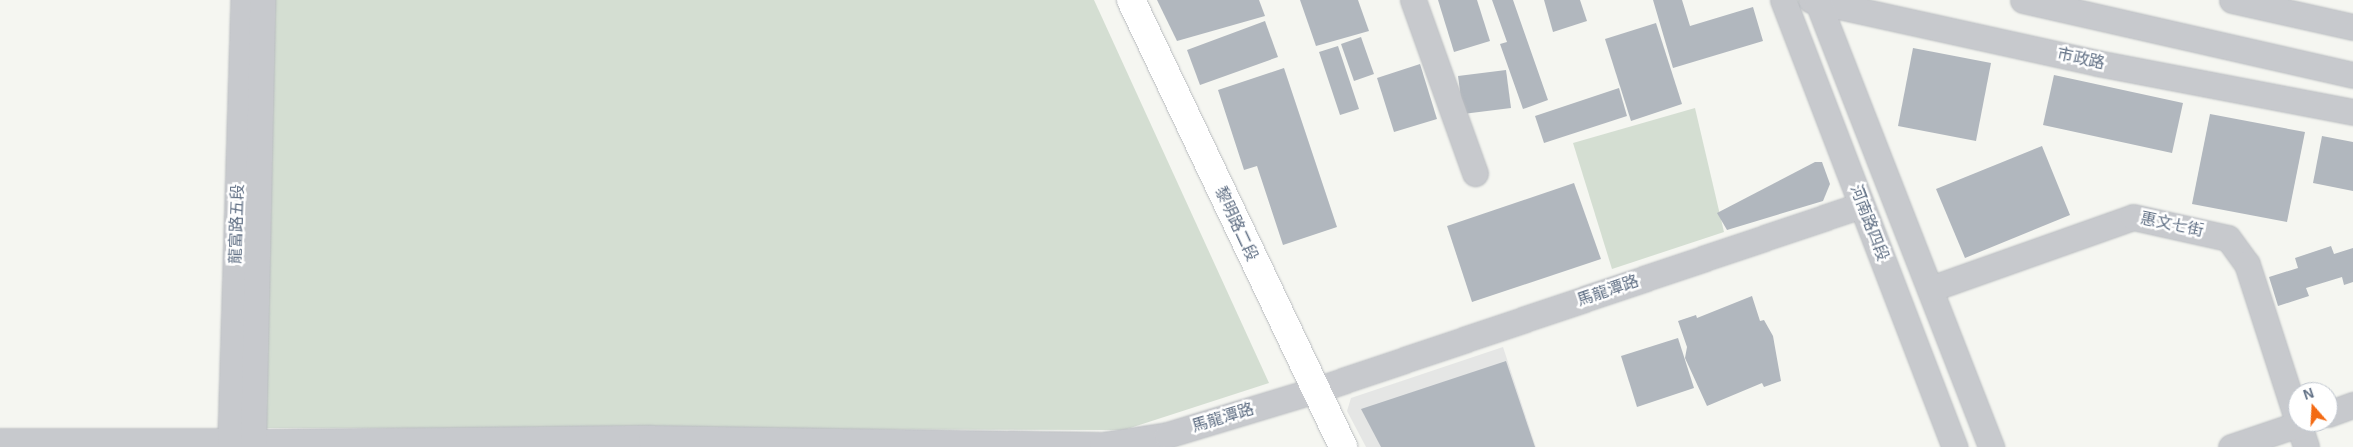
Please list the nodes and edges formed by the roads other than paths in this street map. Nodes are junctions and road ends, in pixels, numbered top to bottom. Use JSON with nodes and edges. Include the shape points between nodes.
{"nodes":[{"id":1,"x":243,"y":0,"type":"edge"},
{"id":2,"x":262,"y":0,"type":"edge"},
{"id":3,"x":1131,"y":0,"type":"edge"},
{"id":4,"x":1413,"y":0,"type":"edge"},
{"id":5,"x":1783,"y":0,"type":"edge"},
{"id":6,"x":2023,"y":0,"type":"edge"},
{"id":7,"x":2232,"y":0,"type":"edge"},
{"id":8,"x":1815,"y":1,"type":"edge"},
{"id":9,"x":2353,"y":27,"type":"edge"},
{"id":10,"x":2353,"y":75,"type":"edge"},
{"id":11,"x":2353,"y":112,"type":"edge"},
{"id":12,"x":1475,"y":173,"type":"dead end"},
{"id":13,"x":1862,"y":206,"type":"junction"},
{"id":14,"x":1930,"y":289,"type":"junction"},
{"id":15,"x":2288,"y":388,"type":"edge"},
{"id":16,"x":1316,"y":390,"type":"junction"},
{"id":17,"x":2353,"y":405,"type":"edge"},
{"id":18,"x":2338,"y":410,"type":"edge"},
{"id":19,"x":2288,"y":431,"type":"edge"},
{"id":20,"x":0,"y":441,"type":"edge"},
{"id":21,"x":651,"y":442,"type":"edge"},
{"id":22,"x":410,"y":443,"type":"edge"},
{"id":23,"x":56,"y":444,"type":"edge"},
{"id":24,"x":242,"y":444,"type":"edge"},
{"id":25,"x":1343,"y":447,"type":"edge"},
{"id":26,"x":1955,"y":447,"type":"edge"},
{"id":27,"x":1991,"y":447,"type":"edge"},
{"id":28,"x":2232,"y":447,"type":"edge"}],
"edges":[{"from":1,"to":24,"type":"street","name":"龍富路五段"},
{"from":2,"to":24,"type":"street","name":"龍富路五段"},
{"from":3,"to":16,"type":"main road","name":"黎明路二段"},
{"from":4,"to":12,"type":"street"},
{"from":5,"to":13,"type":"street","name":"河南路四段"},
{"from":6,"to":10,"type":"street"},
{"from":7,"to":9,"type":"street"},
{"from":8,"to":11,"type":"street","name":"市政路","via":[[2097,63]]},
{"from":8,"to":14,"type":"street","name":"河南路四段"},
{"from":13,"to":16,"type":"street","name":"馬龍潭路"},
{"from":13,"to":26,"type":"street","name":"河南路四段"},
{"from":14,"to":15,"type":"street","name":"惠文七街","via":[[2133,217],[2228,238],[2247,264]]},
{"from":14,"to":27,"type":"street","name":"河南路四段"},
{"from":16,"to":21,"type":"street","name":"馬龍潭路","via":[[1167,435],[1102,445]]},
{"from":16,"to":25,"type":"main road","name":"黎明路二段"},
{"from":17,"to":18,"type":"street"},
{"from":19,"to":28,"type":"street"},
{"from":20,"to":23,"type":"street","name":"馬龍潭路"},
{"from":21,"to":22,"type":"street","name":"馬龍潭路"},
{"from":22,"to":24,"type":"street","name":"馬龍潭路"},
{"from":23,"to":24,"type":"street","name":"馬龍潭路"}]}
